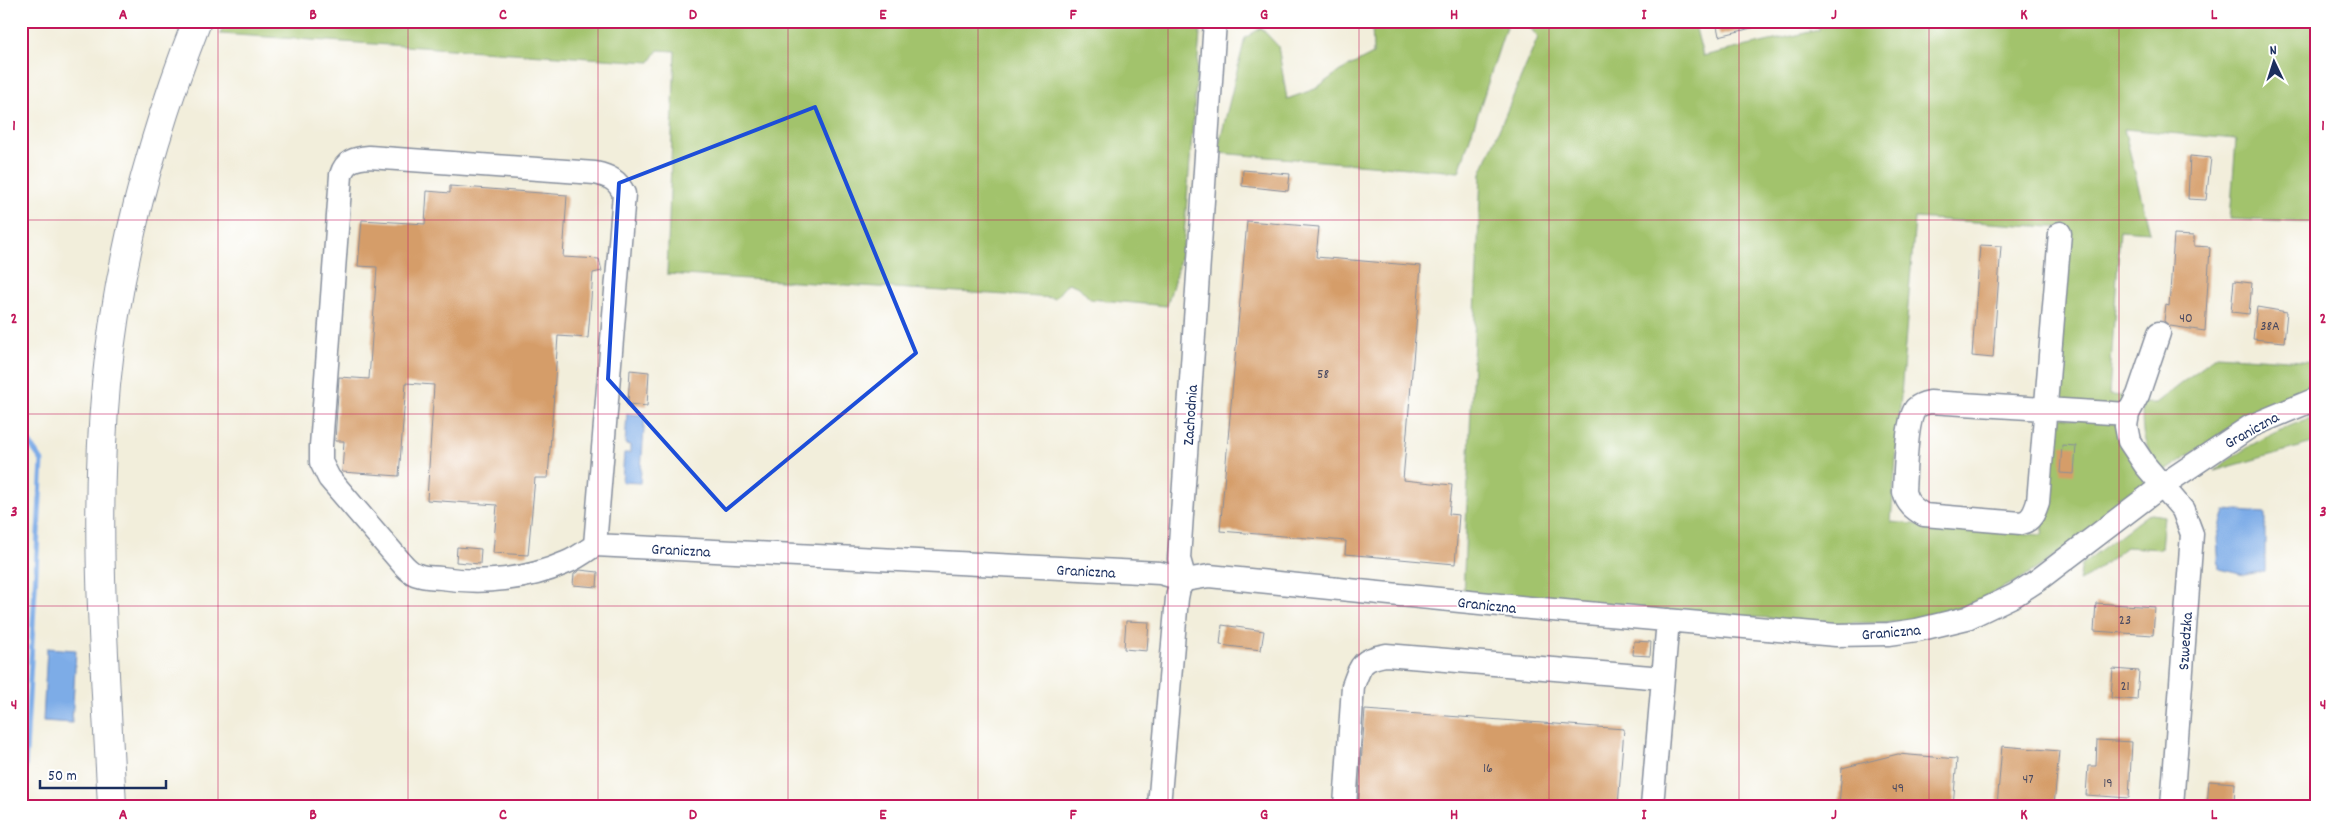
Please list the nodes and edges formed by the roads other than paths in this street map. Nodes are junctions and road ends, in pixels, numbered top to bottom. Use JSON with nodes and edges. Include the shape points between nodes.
{"nodes":[{"id":1,"x":197,"y":21,"type":"edge"},
{"id":2,"x":1216,"y":21,"type":"edge"},
{"id":3,"x":2060,"y":233,"type":"dead end"},
{"id":4,"x":2159,"y":334,"type":"dead end"},
{"id":5,"x":2316,"y":399,"type":"edge"},
{"id":6,"x":2045,"y":409,"type":"junction"},
{"id":7,"x":2128,"y":414,"type":"junction"},
{"id":8,"x":2163,"y":485,"type":"junction"},
{"id":9,"x":594,"y":545,"type":"junction"},
{"id":10,"x":1185,"y":580,"type":"junction"},
{"id":11,"x":1668,"y":620,"type":"junction"},
{"id":12,"x":1663,"y":678,"type":"junction"},
{"id":13,"x":112,"y":806,"type":"edge"},
{"id":14,"x":1160,"y":806,"type":"edge"},
{"id":15,"x":1345,"y":806,"type":"edge"},
{"id":16,"x":1652,"y":806,"type":"edge"},
{"id":17,"x":2172,"y":806,"type":"edge"}],
"edges":[{"from":1,"to":13,"type":"main road","via":[[164,108],[140,193],[119,290],[106,386],[101,566]]},
{"from":2,"to":10,"type":"street","name":"Zachodnia","via":[[1179,559]]},
{"from":3,"to":6,"type":"street"},
{"from":4,"to":7,"type":"street"},
{"from":5,"to":8,"type":"street","name":"Graniczna","via":[[2251,426]]},
{"from":6,"to":6,"type":"street","via":[[2038,502],[2026,522],[1924,515],[1906,500],[1910,421],[1916,408],[1922,404]]},
{"from":6,"to":7,"type":"street"},
{"from":7,"to":8,"type":"street","name":"Szwedzka","via":[[2126,426],[2130,441]]},
{"from":8,"to":11,"type":"street","name":"Graniczna","via":[[2015,595],[1991,608],[1942,625],[1889,634],[1836,635]]},
{"from":8,"to":17,"type":"street","name":"Szwedzka","via":[[2183,510],[2192,534]]},
{"from":9,"to":9,"type":"street","via":[[564,564],[517,576],[470,582],[418,575],[400,561],[323,470],[321,446],[339,192],[343,168],[349,162],[369,157],[595,173],[620,184],[624,194]]},
{"from":9,"to":10,"type":"street","name":"Graniczna","via":[[1160,573]]},
{"from":10,"to":11,"type":"street","name":"Graniczna","via":[[1209,576]]},
{"from":10,"to":14,"type":"street","via":[[1177,598]]},
{"from":11,"to":12,"type":"street"},
{"from":12,"to":15,"type":"street","via":[[1386,655],[1370,658],[1359,668],[1352,686]]},
{"from":12,"to":16,"type":"street"}]}
